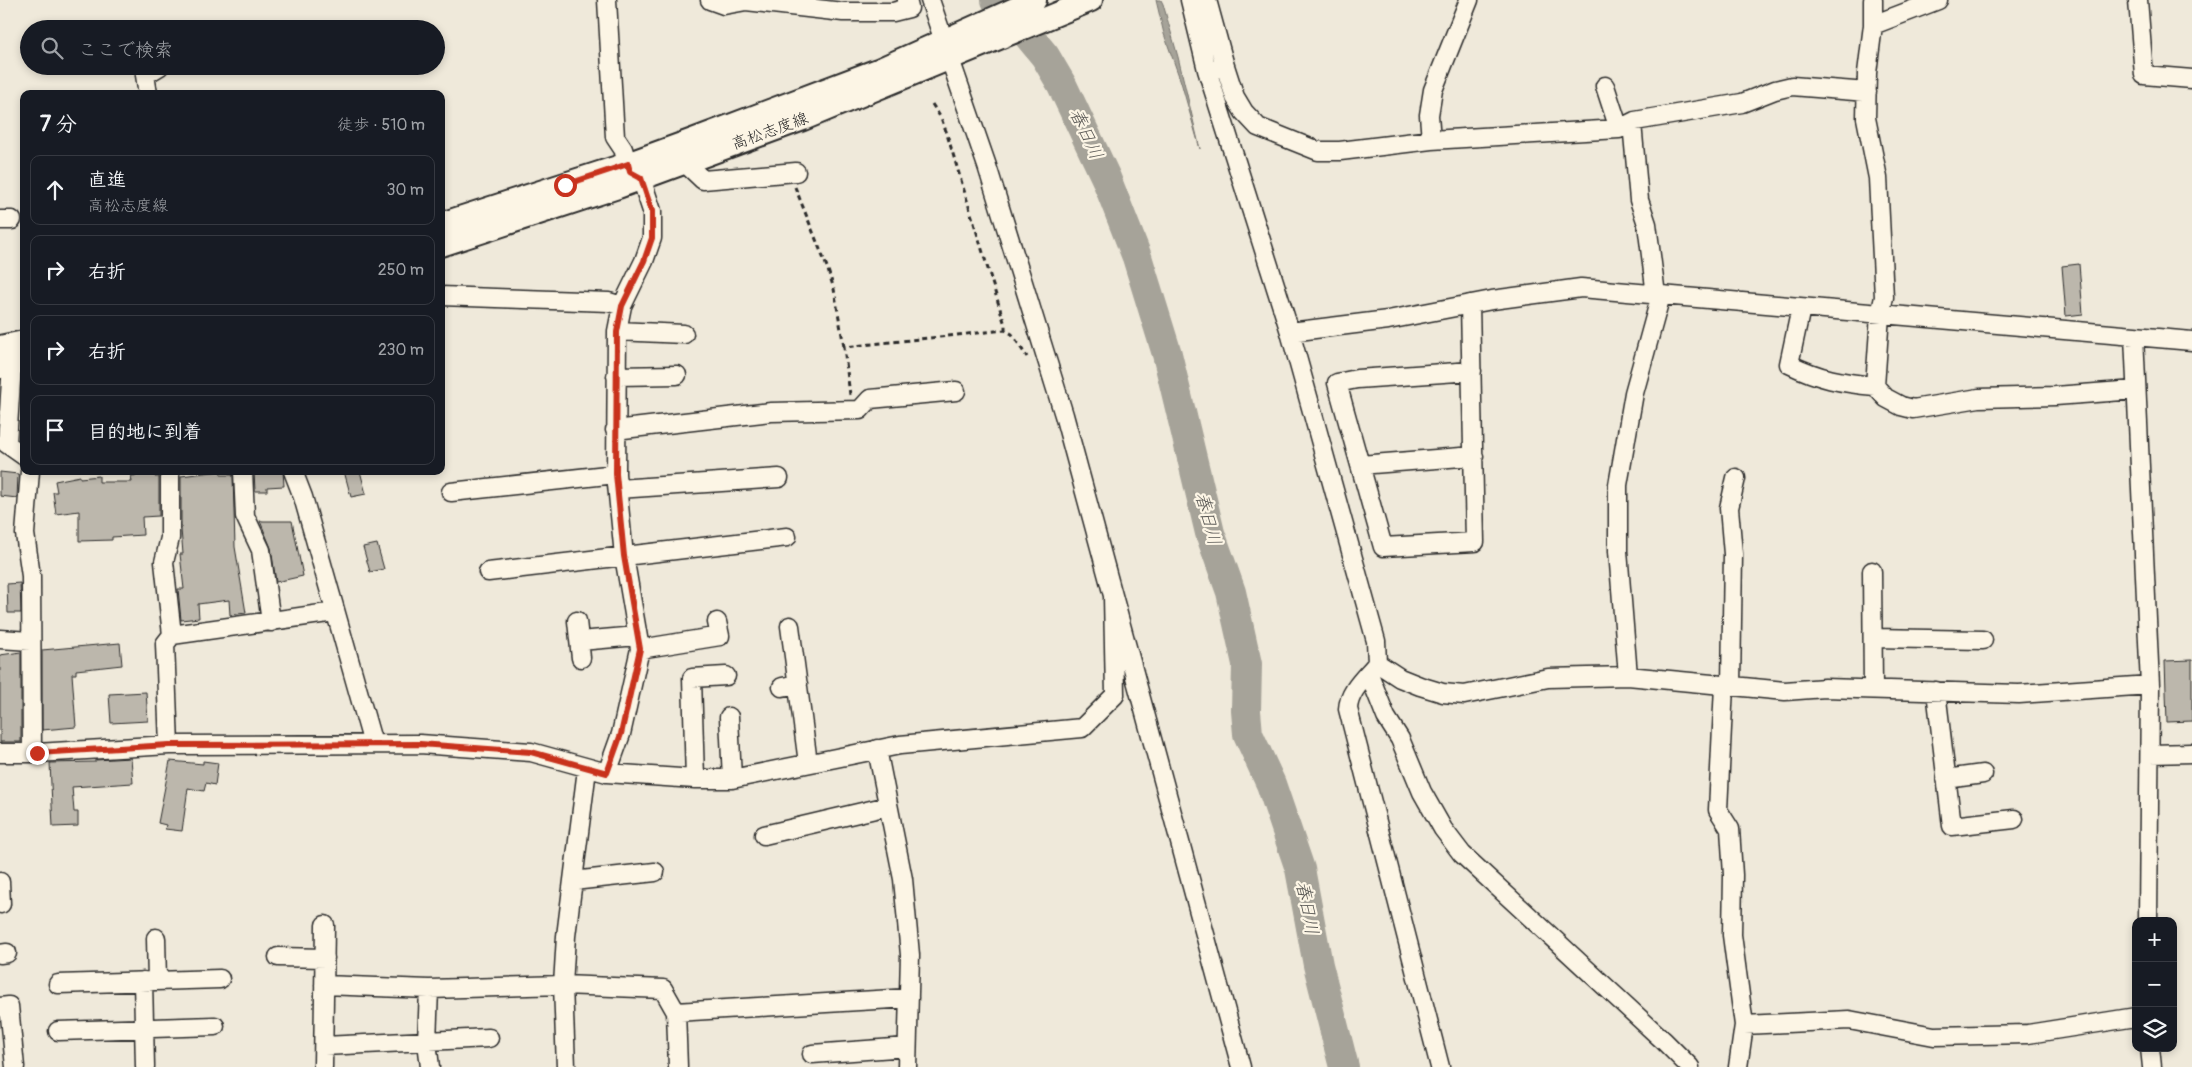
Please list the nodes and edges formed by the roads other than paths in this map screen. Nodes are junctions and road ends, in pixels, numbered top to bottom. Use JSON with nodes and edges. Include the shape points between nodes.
{"nodes":[{"id":1,"x":607,"y":0,"type":"edge"},
{"id":2,"x":710,"y":0,"type":"edge"},
{"id":3,"x":908,"y":0,"type":"edge"},
{"id":4,"x":930,"y":0,"type":"edge"},
{"id":5,"x":1035,"y":0,"type":"edge"},
{"id":6,"x":1091,"y":0,"type":"edge"},
{"id":7,"x":1190,"y":0,"type":"edge"},
{"id":8,"x":1207,"y":0,"type":"edge"},
{"id":9,"x":1469,"y":0,"type":"edge"},
{"id":10,"x":1873,"y":0,"type":"edge"},
{"id":11,"x":1938,"y":0,"type":"edge"},
{"id":12,"x":2138,"y":0,"type":"edge"},
{"id":13,"x":1873,"y":25,"type":"junction"},
{"id":14,"x":952,"y":47,"type":"junction"},
{"id":15,"x":1225,"y":66,"type":"junction"},
{"id":16,"x":1207,"y":70,"type":"junction"},
{"id":17,"x":145,"y":75,"type":"edge"},
{"id":18,"x":2192,"y":79,"type":"edge"},
{"id":19,"x":1605,"y":86,"type":"dead end"},
{"id":20,"x":147,"y":90,"type":"edge"},
{"id":21,"x":1866,"y":92,"type":"junction"},
{"id":22,"x":1625,"y":126,"type":"junction"},
{"id":23,"x":1431,"y":140,"type":"junction"},
{"id":24,"x":685,"y":163,"type":"junction"},
{"id":25,"x":634,"y":171,"type":"junction"},
{"id":26,"x":793,"y":173,"type":"road end"},
{"id":27,"x":445,"y":223,"type":"edge"},
{"id":28,"x":445,"y":243,"type":"edge"},
{"id":29,"x":1659,"y":295,"type":"junction"},
{"id":30,"x":445,"y":296,"type":"edge"},
{"id":31,"x":1470,"y":304,"type":"junction"},
{"id":32,"x":622,"y":306,"type":"junction"},
{"id":33,"x":1800,"y":308,"type":"junction"},
{"id":34,"x":1880,"y":315,"type":"junction"},
{"id":35,"x":617,"y":332,"type":"junction"},
{"id":36,"x":1290,"y":332,"type":"junction"},
{"id":37,"x":684,"y":334,"type":"dead end"},
{"id":38,"x":2134,"y":336,"type":"junction"},
{"id":39,"x":2192,"y":341,"type":"edge"},
{"id":40,"x":20,"y":347,"type":"edge"},
{"id":41,"x":9,"y":360,"type":"edge"},
{"id":42,"x":1472,"y":371,"type":"junction"},
{"id":43,"x":677,"y":375,"type":"dead end"},
{"id":44,"x":616,"y":376,"type":"junction"},
{"id":45,"x":1874,"y":386,"type":"junction"},
{"id":46,"x":2136,"y":390,"type":"junction"},
{"id":47,"x":956,"y":391,"type":"dead end"},
{"id":48,"x":615,"y":430,"type":"junction"},
{"id":49,"x":20,"y":453,"type":"edge"},
{"id":50,"x":1474,"y":456,"type":"junction"},
{"id":51,"x":1360,"y":465,"type":"junction"},
{"id":52,"x":30,"y":475,"type":"edge"},
{"id":53,"x":170,"y":475,"type":"edge"},
{"id":54,"x":243,"y":475,"type":"edge"},
{"id":55,"x":295,"y":475,"type":"edge"},
{"id":56,"x":779,"y":478,"type":"dead end"},
{"id":57,"x":1736,"y":478,"type":"dead end"},
{"id":58,"x":617,"y":481,"type":"junction"},
{"id":59,"x":451,"y":492,"type":"dead end"},
{"id":60,"x":787,"y":537,"type":"dead end"},
{"id":61,"x":624,"y":556,"type":"junction"},
{"id":62,"x":1872,"y":571,"type":"dead end"},
{"id":63,"x":488,"y":572,"type":"dead end"},
{"id":64,"x":1113,"y":596,"type":"junction"},
{"id":65,"x":335,"y":612,"type":"junction"},
{"id":66,"x":577,"y":621,"type":"dead end"},
{"id":67,"x":271,"y":622,"type":"junction"},
{"id":68,"x":717,"y":622,"type":"dead end"},
{"id":69,"x":790,"y":626,"type":"dead end"},
{"id":70,"x":172,"y":635,"type":"junction"},
{"id":71,"x":1873,"y":638,"type":"junction"},
{"id":72,"x":0,"y":639,"type":"edge"},
{"id":73,"x":1983,"y":640,"type":"dead end"},
{"id":74,"x":30,"y":641,"type":"junction"},
{"id":75,"x":639,"y":643,"type":"junction"},
{"id":76,"x":1373,"y":668,"type":"junction"},
{"id":77,"x":726,"y":676,"type":"dead end"},
{"id":78,"x":1628,"y":676,"type":"junction"},
{"id":79,"x":2150,"y":685,"type":"junction"},
{"id":80,"x":1728,"y":686,"type":"junction"},
{"id":81,"x":1873,"y":689,"type":"junction"},
{"id":82,"x":1936,"y":691,"type":"junction"},
{"id":83,"x":729,"y":717,"type":"dead end"},
{"id":84,"x":374,"y":744,"type":"junction"},
{"id":85,"x":169,"y":745,"type":"junction"},
{"id":86,"x":876,"y":750,"type":"junction"},
{"id":87,"x":0,"y":753,"type":"edge"},
{"id":88,"x":32,"y":753,"type":"junction"},
{"id":89,"x":2192,"y":753,"type":"edge"},
{"id":90,"x":2150,"y":754,"type":"junction"},
{"id":91,"x":808,"y":763,"type":"junction"},
{"id":92,"x":587,"y":769,"type":"junction"},
{"id":93,"x":607,"y":773,"type":"junction"},
{"id":94,"x":1983,"y":774,"type":"dead end"},
{"id":95,"x":732,"y":778,"type":"junction"},
{"id":96,"x":1946,"y":778,"type":"junction"},
{"id":97,"x":695,"y":779,"type":"junction"},
{"id":98,"x":888,"y":806,"type":"junction"},
{"id":99,"x":2014,"y":819,"type":"dead end"},
{"id":100,"x":764,"y":834,"type":"dead end"},
{"id":101,"x":655,"y":872,"type":"dead end"},
{"id":102,"x":572,"y":881,"type":"junction"},
{"id":103,"x":0,"y":882,"type":"edge"},
{"id":104,"x":1,"y":904,"type":"edge"},
{"id":105,"x":2148,"y":917,"type":"edge"},
{"id":106,"x":325,"y":925,"type":"dead end"},
{"id":107,"x":156,"y":938,"type":"dead end"},
{"id":108,"x":278,"y":957,"type":"dead end"},
{"id":109,"x":324,"y":958,"type":"junction"},
{"id":110,"x":220,"y":979,"type":"dead end"},
{"id":111,"x":150,"y":981,"type":"junction"},
{"id":112,"x":58,"y":984,"type":"dead end"},
{"id":113,"x":324,"y":985,"type":"junction"},
{"id":114,"x":563,"y":985,"type":"junction"},
{"id":115,"x":430,"y":989,"type":"junction"},
{"id":116,"x":909,"y":998,"type":"junction"},
{"id":117,"x":0,"y":1007,"type":"edge"},
{"id":118,"x":676,"y":1012,"type":"junction"},
{"id":119,"x":2132,"y":1018,"type":"edge"},
{"id":120,"x":1744,"y":1025,"type":"junction"},
{"id":121,"x":215,"y":1026,"type":"dead end"},
{"id":122,"x":144,"y":1028,"type":"junction"},
{"id":123,"x":58,"y":1031,"type":"dead end"},
{"id":124,"x":489,"y":1038,"type":"dead end"},
{"id":125,"x":427,"y":1042,"type":"junction"},
{"id":126,"x":324,"y":1046,"type":"junction"},
{"id":127,"x":907,"y":1046,"type":"junction"},
{"id":128,"x":2150,"y":1052,"type":"edge"},
{"id":129,"x":812,"y":1054,"type":"dead end"},
{"id":130,"x":15,"y":1067,"type":"edge"},
{"id":131,"x":145,"y":1067,"type":"edge"},
{"id":132,"x":323,"y":1067,"type":"edge"},
{"id":133,"x":430,"y":1067,"type":"edge"},
{"id":134,"x":566,"y":1067,"type":"edge"},
{"id":135,"x":678,"y":1067,"type":"edge"},
{"id":136,"x":907,"y":1067,"type":"edge"},
{"id":137,"x":1241,"y":1067,"type":"edge"},
{"id":138,"x":1440,"y":1067,"type":"edge"},
{"id":139,"x":1690,"y":1067,"type":"edge"},
{"id":140,"x":1738,"y":1067,"type":"edge"},
{"id":141,"x":2152,"y":1067,"type":"edge"}],
"edges":[{"from":1,"to":25,"type":"street","via":[[615,137]]},
{"from":2,"to":3,"type":"street","via":[[724,5],[746,0],[843,12],[893,12],[909,8]]},
{"from":4,"to":14,"type":"street"},
{"from":5,"to":14,"type":"main road","name":"高松志度線"},
{"from":6,"to":14,"type":"main road","name":"高松志度線"},
{"from":7,"to":16,"type":"street"},
{"from":8,"to":15,"type":"street"},
{"from":9,"to":23,"type":"street","via":[[1433,90],[1429,115]]},
{"from":10,"to":13,"type":"street"},
{"from":11,"to":13,"type":"street"},
{"from":12,"to":18,"type":"street","via":[[2144,75]]},
{"from":13,"to":21,"type":"street"},
{"from":14,"to":24,"type":"main road","name":"高松志度線","via":[[812,116]]},
{"from":14,"to":25,"type":"main road","name":"高松志度線","via":[[878,70]]},
{"from":14,"to":64,"type":"street","via":[[1064,414]]},
{"from":15,"to":16,"type":"street"},
{"from":15,"to":23,"type":"street","via":[[1235,97],[1258,127],[1318,150],[1340,151]]},
{"from":16,"to":36,"type":"street"},
{"from":17,"to":20,"type":"street"},
{"from":19,"to":22,"type":"street"},
{"from":21,"to":22,"type":"street","via":[[1792,86],[1742,103]]},
{"from":21,"to":34,"type":"street","via":[[1866,118],[1878,178],[1884,297]]},
{"from":22,"to":23,"type":"street"},
{"from":22,"to":29,"type":"street"},
{"from":24,"to":25,"type":"main road","name":"高松志度線"},
{"from":24,"to":26,"type":"street","via":[[703,180]]},
{"from":25,"to":27,"type":"main road","name":"高松志度線"},
{"from":25,"to":28,"type":"main road","name":"高松志度線"},
{"from":25,"to":32,"type":"street","via":[[652,211],[652,238]]},
{"from":29,"to":31,"type":"street","via":[[1581,288]]},
{"from":29,"to":33,"type":"street"},
{"from":29,"to":78,"type":"street","via":[[1634,393],[1618,485],[1618,551]]},
{"from":30,"to":32,"type":"street","via":[[609,302]]},
{"from":31,"to":36,"type":"street","via":[[1388,320]]},
{"from":31,"to":42,"type":"street"},
{"from":32,"to":35,"type":"street"},
{"from":33,"to":34,"type":"street"},
{"from":33,"to":45,"type":"street","via":[[1789,364],[1839,383]]},
{"from":34,"to":38,"type":"street"},
{"from":34,"to":45,"type":"street"},
{"from":35,"to":37,"type":"street"},
{"from":35,"to":44,"type":"street"},
{"from":36,"to":76,"type":"street","via":[[1376,641]]},
{"from":38,"to":39,"type":"street"},
{"from":38,"to":46,"type":"street"},
{"from":40,"to":41,"type":"main road"},
{"from":41,"to":49,"type":"street","via":[[7,444]]},
{"from":42,"to":50,"type":"street"},
{"from":42,"to":51,"type":"street","via":[[1357,378],[1336,383]]},
{"from":43,"to":44,"type":"street"},
{"from":44,"to":48,"type":"street"},
{"from":45,"to":46,"type":"street","via":[[1886,398],[1914,409],[1979,398]]},
{"from":46,"to":79,"type":"street"},
{"from":47,"to":48,"type":"street","via":[[870,399],[860,410],[771,412]]},
{"from":48,"to":58,"type":"street"},
{"from":50,"to":51,"type":"street"},
{"from":50,"to":51,"type":"street","via":[[1475,542],[1383,547]]},
{"from":52,"to":74,"type":"street","via":[[24,534],[31,576]]},
{"from":53,"to":70,"type":"street","via":[[170,538],[164,562]]},
{"from":54,"to":67,"type":"street","via":[[245,516],[261,550]]},
{"from":55,"to":65,"type":"street"},
{"from":56,"to":58,"type":"street"},
{"from":57,"to":80,"type":"street","via":[[1729,508],[1733,554]]},
{"from":58,"to":59,"type":"street"},
{"from":58,"to":61,"type":"street"},
{"from":60,"to":61,"type":"street"},
{"from":61,"to":63,"type":"street"},
{"from":61,"to":75,"type":"street"},
{"from":62,"to":71,"type":"street"},
{"from":64,"to":86,"type":"street","via":[[1115,695],[1082,728]]},
{"from":64,"to":137,"type":"street"},
{"from":65,"to":67,"type":"street"},
{"from":65,"to":84,"type":"street"},
{"from":66,"to":75,"type":"street","via":[[581,649]]},
{"from":67,"to":70,"type":"street"},
{"from":68,"to":75,"type":"street","via":[[720,636]]},
{"from":69,"to":91,"type":"street","via":[[790,685]]},
{"from":70,"to":85,"type":"street","via":[[165,644]]},
{"from":71,"to":73,"type":"street"},
{"from":71,"to":81,"type":"street"},
{"from":72,"to":74,"type":"street"},
{"from":74,"to":88,"type":"street"},
{"from":75,"to":93,"type":"street","via":[[621,734]]},
{"from":76,"to":78,"type":"street","via":[[1443,693],[1464,695],[1548,678]]},
{"from":76,"to":138,"type":"street","via":[[1352,693],[1348,709]]},
{"from":76,"to":139,"type":"street","via":[[1386,717],[1400,739],[1422,792],[1462,854]]},
{"from":77,"to":97,"type":"street","via":[[692,678]]},
{"from":78,"to":80,"type":"street"},
{"from":79,"to":82,"type":"street","via":[[2019,694]]},
{"from":79,"to":90,"type":"street"},
{"from":80,"to":81,"type":"street","via":[[1785,691]]},
{"from":80,"to":120,"type":"street","via":[[1718,810],[1730,829],[1732,935]]},
{"from":81,"to":82,"type":"street"},
{"from":82,"to":96,"type":"street"},
{"from":83,"to":95,"type":"street"},
{"from":84,"to":85,"type":"street"},
{"from":84,"to":92,"type":"street","via":[[531,752]]},
{"from":85,"to":88,"type":"street"},
{"from":86,"to":91,"type":"street"},
{"from":86,"to":98,"type":"street"},
{"from":87,"to":88,"type":"street"},
{"from":89,"to":90,"type":"street"},
{"from":90,"to":105,"type":"street"},
{"from":91,"to":95,"type":"street"},
{"from":92,"to":93,"type":"street"},
{"from":92,"to":102,"type":"street"},
{"from":93,"to":97,"type":"street"},
{"from":94,"to":96,"type":"street"},
{"from":95,"to":97,"type":"street"},
{"from":96,"to":99,"type":"street","via":[[1952,826]]},
{"from":98,"to":100,"type":"street"},
{"from":98,"to":116,"type":"street","via":[[903,879],[910,955]]},
{"from":101,"to":102,"type":"street"},
{"from":102,"to":114,"type":"street"},
{"from":103,"to":104,"type":"street"},
{"from":106,"to":109,"type":"street"},
{"from":107,"to":111,"type":"street"},
{"from":108,"to":109,"type":"street"},
{"from":109,"to":113,"type":"street"},
{"from":110,"to":111,"type":"street"},
{"from":111,"to":112,"type":"street"},
{"from":111,"to":122,"type":"street"},
{"from":113,"to":115,"type":"street"},
{"from":113,"to":126,"type":"street"},
{"from":114,"to":115,"type":"street"},
{"from":114,"to":118,"type":"street","via":[[663,989]]},
{"from":114,"to":134,"type":"street"},
{"from":115,"to":125,"type":"street"},
{"from":116,"to":118,"type":"street"},
{"from":116,"to":127,"type":"street"},
{"from":117,"to":130,"type":"street","via":[[9,1006]]},
{"from":118,"to":135,"type":"street"},
{"from":119,"to":120,"type":"street","via":[[2028,1034],[1934,1036],[1849,1020]]},
{"from":120,"to":140,"type":"street"},
{"from":121,"to":122,"type":"street"},
{"from":122,"to":123,"type":"street"},
{"from":122,"to":131,"type":"street"},
{"from":124,"to":125,"type":"street"},
{"from":125,"to":126,"type":"street"},
{"from":125,"to":133,"type":"street"},
{"from":126,"to":132,"type":"street"},
{"from":127,"to":129,"type":"street"},
{"from":127,"to":136,"type":"street"},
{"from":128,"to":141,"type":"street"}]}
